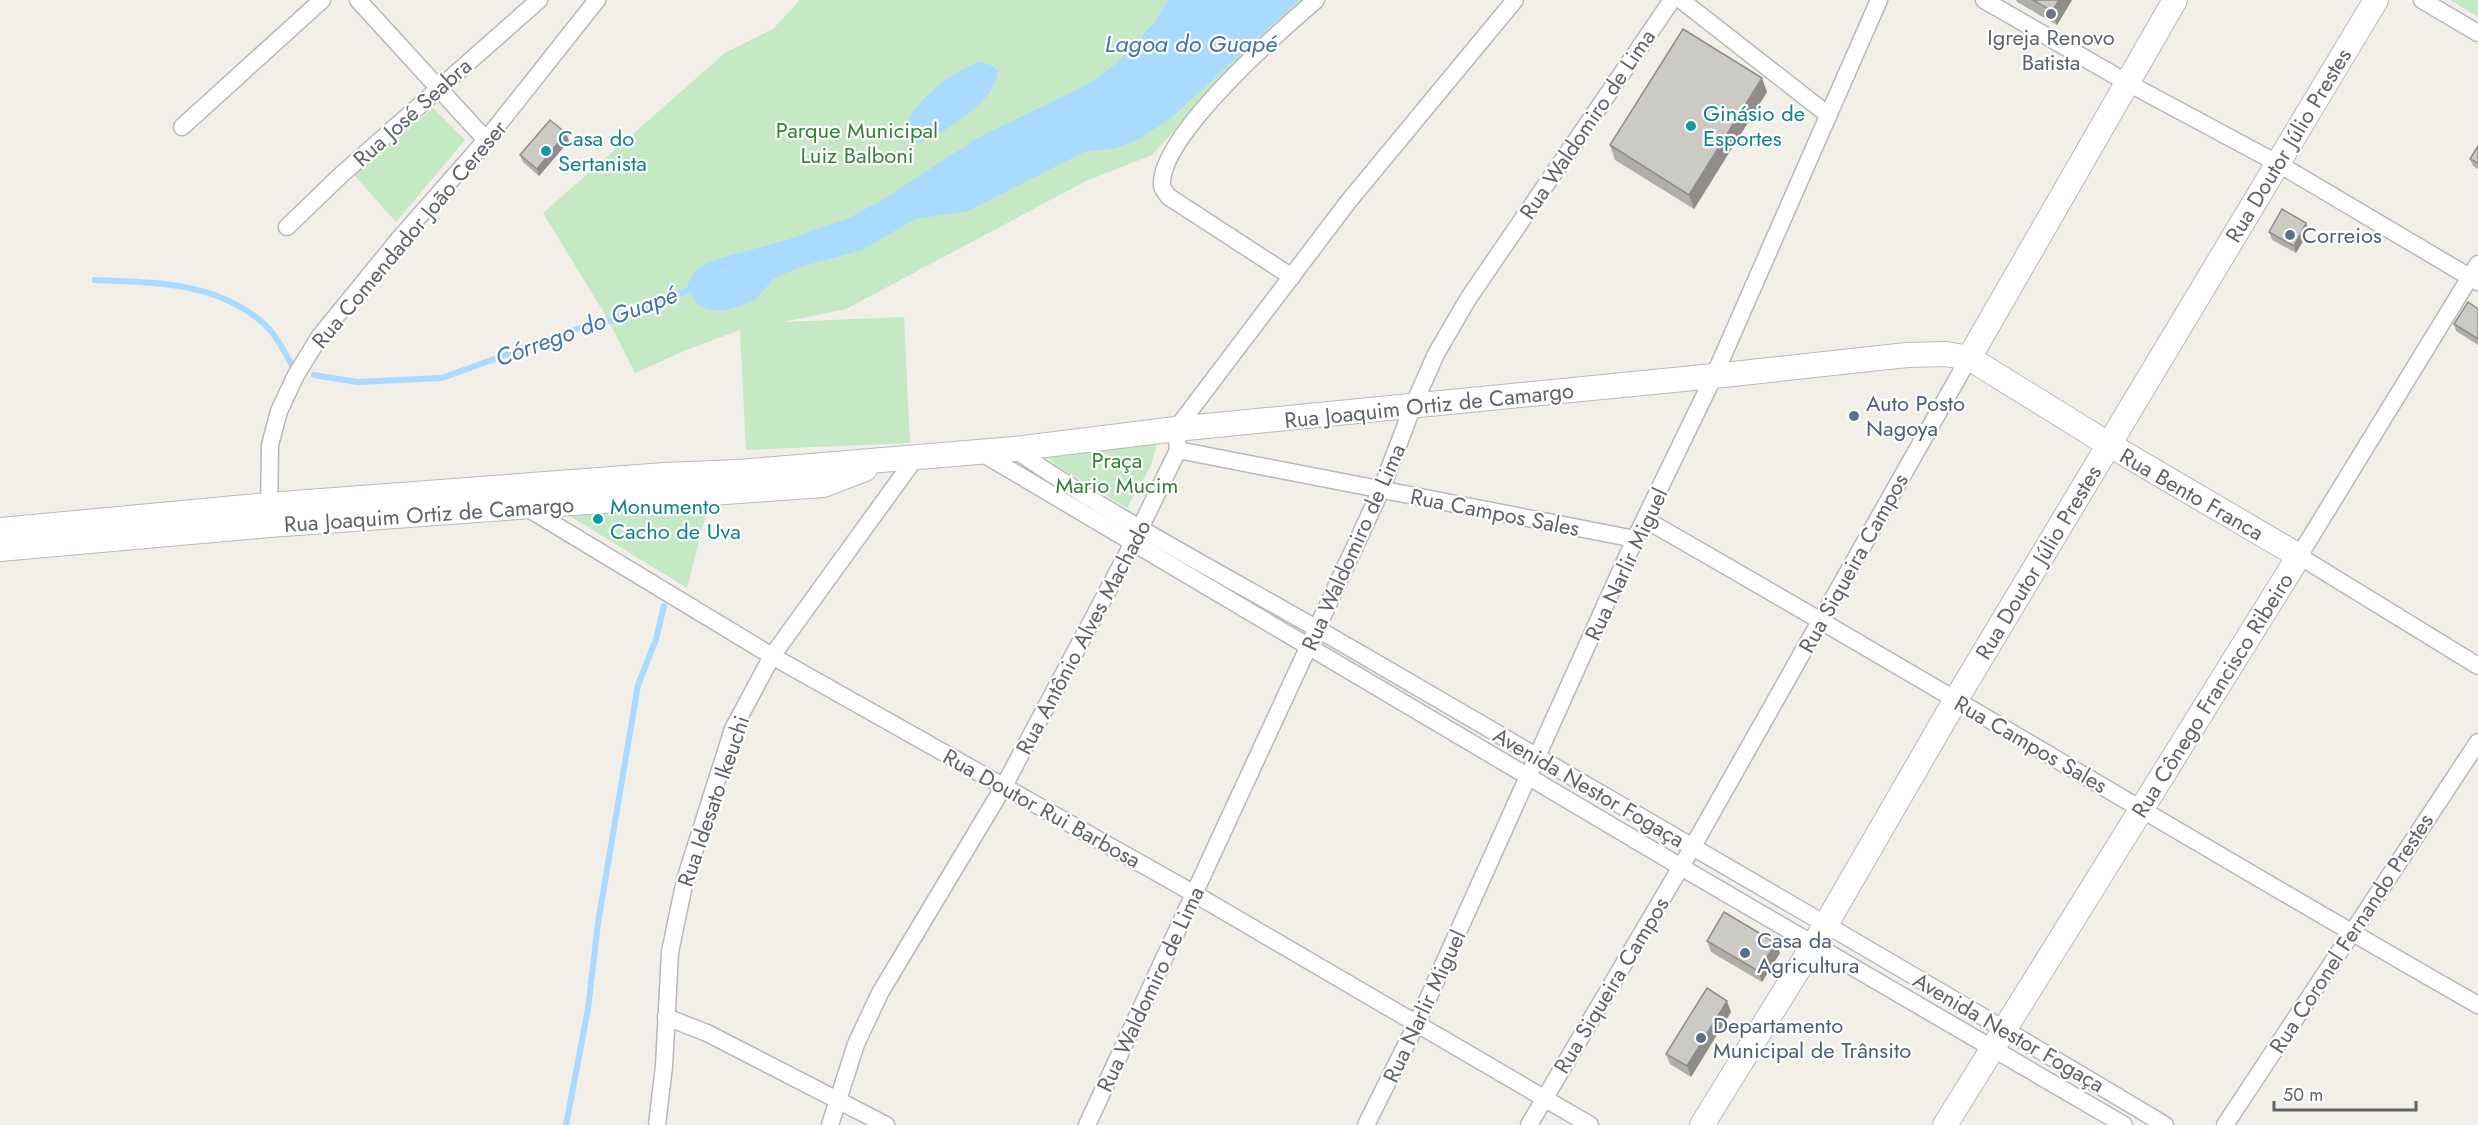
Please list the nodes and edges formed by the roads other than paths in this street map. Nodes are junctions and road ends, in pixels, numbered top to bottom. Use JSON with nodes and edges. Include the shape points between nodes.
{"nodes":[{"id":1,"x":322,"y":0,"type":"edge"},
{"id":2,"x":358,"y":0,"type":"edge"},
{"id":3,"x":539,"y":0,"type":"edge"},
{"id":4,"x":597,"y":0,"type":"edge"},
{"id":5,"x":1316,"y":0,"type":"edge"},
{"id":6,"x":1515,"y":0,"type":"edge"},
{"id":7,"x":1672,"y":0,"type":"edge"},
{"id":8,"x":1681,"y":0,"type":"edge"},
{"id":9,"x":1879,"y":0,"type":"edge"},
{"id":10,"x":1984,"y":0,"type":"edge"},
{"id":11,"x":2175,"y":0,"type":"edge"},
{"id":12,"x":2376,"y":0,"type":"edge"},
{"id":13,"x":2422,"y":0,"type":"edge"},
{"id":14,"x":2478,"y":33,"type":"edge"},
{"id":15,"x":2126,"y":82,"type":"junction"},
{"id":16,"x":439,"y":88,"type":"junction"},
{"id":17,"x":1827,"y":114,"type":"junction"},
{"id":18,"x":182,"y":127,"type":"dead end"},
{"id":19,"x":486,"y":140,"type":"junction"},
{"id":20,"x":2277,"y":163,"type":"junction"},
{"id":21,"x":287,"y":226,"type":"dead end"},
{"id":22,"x":2475,"y":274,"type":"edge"},
{"id":23,"x":1292,"y":277,"type":"junction"},
{"id":24,"x":1969,"y":358,"type":"junction"},
{"id":25,"x":1714,"y":376,"type":"junction"},
{"id":26,"x":1413,"y":406,"type":"junction"},
{"id":27,"x":1177,"y":439,"type":"junction"},
{"id":28,"x":2108,"y":444,"type":"junction"},
{"id":29,"x":1014,"y":449,"type":"junction"},
{"id":30,"x":980,"y":452,"type":"junction"},
{"id":31,"x":916,"y":457,"type":"junction"},
{"id":32,"x":890,"y":459,"type":"junction"},
{"id":33,"x":495,"y":488,"type":"junction"},
{"id":34,"x":1382,"y":490,"type":"junction"},
{"id":35,"x":525,"y":507,"type":"junction"},
{"id":36,"x":269,"y":515,"type":"junction"},
{"id":37,"x":1646,"y":520,"type":"junction"},
{"id":38,"x":1141,"y":528,"type":"junction"},
{"id":39,"x":0,"y":530,"type":"edge"},
{"id":40,"x":1635,"y":538,"type":"junction"},
{"id":41,"x":1133,"y":543,"type":"junction"},
{"id":42,"x":0,"y":549,"type":"edge"},
{"id":43,"x":2299,"y":556,"type":"junction"},
{"id":44,"x":1822,"y":620,"type":"junction"},
{"id":45,"x":1319,"y":629,"type":"junction"},
{"id":46,"x":1310,"y":646,"type":"junction"},
{"id":47,"x":772,"y":656,"type":"junction"},
{"id":48,"x":2478,"y":666,"type":"edge"},
{"id":49,"x":1419,"y":688,"type":"junction"},
{"id":50,"x":1955,"y":701,"type":"junction"},
{"id":51,"x":1409,"y":705,"type":"junction"},
{"id":52,"x":1478,"y":722,"type":"junction"},
{"id":53,"x":1467,"y":739,"type":"junction"},
{"id":54,"x":2478,"y":742,"type":"edge"},
{"id":55,"x":1539,"y":758,"type":"junction"},
{"id":56,"x":1530,"y":776,"type":"junction"},
{"id":57,"x":1004,"y":786,"type":"junction"},
{"id":58,"x":2142,"y":808,"type":"junction"},
{"id":59,"x":1692,"y":848,"type":"junction"},
{"id":60,"x":1681,"y":867,"type":"junction"},
{"id":61,"x":1193,"y":893,"type":"junction"},
{"id":62,"x":2351,"y":933,"type":"junction"},
{"id":63,"x":1819,"y":934,"type":"junction"},
{"id":64,"x":2478,"y":1005,"type":"edge"},
{"id":65,"x":666,"y":1017,"type":"junction"},
{"id":66,"x":1418,"y":1023,"type":"junction"},
{"id":67,"x":2004,"y":1028,"type":"junction"},
{"id":68,"x":1991,"y":1049,"type":"junction"},
{"id":69,"x":2114,"y":1094,"type":"junction"},
{"id":70,"x":1544,"y":1098,"type":"junction"},
{"id":71,"x":837,"y":1101,"type":"junction"},
{"id":72,"x":2102,"y":1112,"type":"junction"},
{"id":73,"x":1090,"y":1124,"type":"edge"},
{"id":74,"x":657,"y":1125,"type":"edge"},
{"id":75,"x":830,"y":1125,"type":"edge"},
{"id":76,"x":886,"y":1125,"type":"edge"},
{"id":77,"x":1366,"y":1125,"type":"edge"},
{"id":78,"x":1529,"y":1125,"type":"edge"},
{"id":79,"x":1590,"y":1125,"type":"edge"},
{"id":80,"x":1702,"y":1125,"type":"edge"},
{"id":81,"x":1946,"y":1125,"type":"edge"},
{"id":82,"x":2124,"y":1125,"type":"edge"},
{"id":83,"x":2165,"y":1125,"type":"edge"},
{"id":84,"x":2225,"y":1125,"type":"edge"}],
"edges":[{"from":1,"to":18,"type":"street"},
{"from":2,"to":16,"type":"street"},
{"from":3,"to":16,"type":"street","name":"Rua José Seabra"},
{"from":4,"to":19,"type":"street","name":"Rua Comendador João Cereser"},
{"from":5,"to":23,"type":"street","via":[[1233,75],[1206,106],[1167,161],[1163,177],[1162,189],[1169,197]]},
{"from":6,"to":23,"type":"street","name":"Rua Antônio Alves Machado","via":[[1348,202]]},
{"from":7,"to":26,"type":"street","name":"Rua Waldomiro de Lima","via":[[1468,299],[1436,354]]},
{"from":8,"to":17,"type":"street"},
{"from":9,"to":17,"type":"street","name":"Rua Narlir Miguel"},
{"from":10,"to":15,"type":"street"},
{"from":11,"to":15,"type":"main road","name":"Rua Siqueira Campos"},
{"from":12,"to":20,"type":"main road","name":"Rua Doutor Júlio Prestes"},
{"from":13,"to":14,"type":"street"},
{"from":15,"to":20,"type":"street"},
{"from":15,"to":24,"type":"main road","name":"Rua Siqueira Campos"},
{"from":16,"to":19,"type":"street"},
{"from":16,"to":21,"type":"street","name":"Rua José Seabra"},
{"from":17,"to":25,"type":"street","name":"Rua Narlir Miguel"},
{"from":19,"to":36,"type":"street","name":"Rua Comendador João Cereser","via":[[320,336],[296,375],[279,411],[270,445]]},
{"from":20,"to":22,"type":"street"},
{"from":20,"to":28,"type":"main road","name":"Rua Doutor Júlio Prestes"},
{"from":22,"to":43,"type":"street","name":"Rua Cônego Francisco Ribeiro"},
{"from":23,"to":27,"type":"street","name":"Rua Antônio Alves Machado"},
{"from":24,"to":25,"type":"main road","name":"Rua Joaquim Ortiz de Camargo","via":[[1907,355]]},
{"from":24,"to":28,"type":"main road","name":"Rua Bento Franca"},
{"from":24,"to":44,"type":"street","name":"Rua Siqueira Campos"},
{"from":25,"to":26,"type":"main road","name":"Rua Joaquim Ortiz de Camargo"},
{"from":25,"to":37,"type":"street","name":"Rua Narlir Miguel"},
{"from":26,"to":27,"type":"main road","name":"Rua Joaquim Ortiz de Camargo"},
{"from":26,"to":34,"type":"street","name":"Rua Waldomiro de Lima"},
{"from":27,"to":29,"type":"main road","name":"Rua Joaquim Ortiz de Camargo"},
{"from":27,"to":34,"type":"street","name":"Rua Campos Sales"},
{"from":27,"to":38,"type":"street","name":"Rua Antônio Alves Machado"},
{"from":28,"to":43,"type":"main road","name":"Rua Bento Franca"},
{"from":28,"to":50,"type":"main road","name":"Rua Doutor Júlio Prestes"},
{"from":29,"to":30,"type":"main road","name":"Rua Joaquim Ortiz de Camargo"},
{"from":29,"to":38,"type":"street","name":"Avenida Nestor Fogaça"},
{"from":30,"to":31,"type":"main road","name":"Rua Joaquim Ortiz de Camargo"},
{"from":30,"to":41,"type":"street","name":"Avenida Nestor Fogaça"},
{"from":31,"to":32,"type":"main road","name":"Rua Joaquim Ortiz de Camargo"},
{"from":31,"to":47,"type":"street","name":"Rua Idesato Ikeuchi"},
{"from":32,"to":33,"type":"main road","name":"Rua Joaquim Ortiz de Camargo"},
{"from":32,"to":35,"type":"main road","name":"Rua Joaquim Ortiz de Camargo","via":[[824,485]]},
{"from":33,"to":35,"type":"street","name":"Rua Doutor Rui Barbosa"},
{"from":33,"to":36,"type":"main road","name":"Rua Joaquim Ortiz de Camargo"},
{"from":34,"to":40,"type":"street","name":"Rua Campos Sales"},
{"from":34,"to":45,"type":"street","name":"Rua Waldomiro de Lima"},
{"from":35,"to":36,"type":"main road","name":"Rua Joaquim Ortiz de Camargo"},
{"from":35,"to":47,"type":"street","name":"Rua Doutor Rui Barbosa"},
{"from":36,"to":39,"type":"main road","name":"Rua Joaquim Ortiz de Camargo"},
{"from":36,"to":42,"type":"main road","name":"Rua Joaquim Ortiz de Camargo"},
{"from":37,"to":40,"type":"street","name":"Rua Narlir Miguel"},
{"from":37,"to":44,"type":"street","name":"Rua Campos Sales"},
{"from":38,"to":41,"type":"street","name":"Rua Antônio Alves Machado"},
{"from":38,"to":45,"type":"street","name":"Avenida Nestor Fogaça"},
{"from":40,"to":55,"type":"street","name":"Rua Narlir Miguel"},
{"from":41,"to":46,"type":"street","name":"Avenida Nestor Fogaça"},
{"from":41,"to":57,"type":"street","name":"Rua Antônio Alves Machado"},
{"from":43,"to":48,"type":"street","name":"Rua Bento Franca"},
{"from":43,"to":58,"type":"main road","name":"Rua Cônego Francisco Ribeiro"},
{"from":44,"to":50,"type":"street","name":"Rua Campos Sales"},
{"from":44,"to":59,"type":"street","name":"Rua Siqueira Campos"},
{"from":45,"to":46,"type":"street","name":"Rua Waldomiro de Lima"},
{"from":45,"to":49,"type":"street","name":"Avenida Nestor Fogaça"},
{"from":46,"to":51,"type":"street","name":"Avenida Nestor Fogaça"},
{"from":46,"to":61,"type":"street","name":"Rua Waldomiro de Lima"},
{"from":47,"to":57,"type":"street","name":"Rua Doutor Rui Barbosa"},
{"from":47,"to":65,"type":"street","name":"Rua Idesato Ikeuchi","via":[[733,729],[691,858],[670,951]]},
{"from":49,"to":51,"type":"street"},
{"from":49,"to":52,"type":"street","name":"Avenida Nestor Fogaça"},
{"from":50,"to":58,"type":"street","name":"Rua Campos Sales"},
{"from":50,"to":63,"type":"main road","name":"Rua Doutor Júlio Prestes"},
{"from":51,"to":53,"type":"street","name":"Avenida Nestor Fogaça"},
{"from":52,"to":53,"type":"street"},
{"from":52,"to":55,"type":"street","name":"Avenida Nestor Fogaça"},
{"from":53,"to":56,"type":"street","name":"Avenida Nestor Fogaça"},
{"from":54,"to":62,"type":"street","name":"Rua Coronel Fernando Prestes"},
{"from":55,"to":56,"type":"street","name":"Rua Narlir Miguel"},
{"from":55,"to":59,"type":"street","name":"Avenida Nestor Fogaça"},
{"from":56,"to":60,"type":"street","name":"Avenida Nestor Fogaça"},
{"from":56,"to":66,"type":"street","name":"Rua Narlir Miguel"},
{"from":57,"to":61,"type":"street","name":"Rua Doutor Rui Barbosa"},
{"from":57,"to":71,"type":"street","name":"Rua Antônio Alves Machado","via":[[880,993],[856,1044]]},
{"from":58,"to":62,"type":"street","name":"Rua Campos Sales"},
{"from":58,"to":67,"type":"main road","name":"Rua Cônego Francisco Ribeiro"},
{"from":59,"to":60,"type":"street","name":"Rua Siqueira Campos"},
{"from":59,"to":63,"type":"street","name":"Avenida Nestor Fogaça"},
{"from":60,"to":63,"type":"street","name":"Avenida Nestor Fogaça"},
{"from":60,"to":70,"type":"street","name":"Rua Siqueira Campos"},
{"from":61,"to":66,"type":"street","name":"Rua Doutor Rui Barbosa"},
{"from":61,"to":73,"type":"street","name":"Rua Waldomiro de Lima"},
{"from":62,"to":64,"type":"street","name":"Rua Campos Sales"},
{"from":62,"to":84,"type":"street","name":"Rua Coronel Fernando Prestes"},
{"from":63,"to":67,"type":"street","name":"Avenida Nestor Fogaça"},
{"from":63,"to":68,"type":"street","name":"Avenida Nestor Fogaça"},
{"from":63,"to":80,"type":"main road","name":"Rua Doutor Júlio Prestes"},
{"from":65,"to":71,"type":"street","via":[[716,1037]]},
{"from":65,"to":74,"type":"street","name":"Rua Idesato Ikeuchi"},
{"from":66,"to":70,"type":"street","name":"Rua Doutor Rui Barbosa"},
{"from":66,"to":77,"type":"street","name":"Rua Narlir Miguel"},
{"from":67,"to":68,"type":"main road","name":"Rua Cônego Francisco Ribeiro"},
{"from":67,"to":69,"type":"street","name":"Avenida Nestor Fogaça"},
{"from":68,"to":72,"type":"street","name":"Avenida Nestor Fogaça"},
{"from":68,"to":81,"type":"main road","name":"Rua Cônego Francisco Ribeiro"},
{"from":69,"to":72,"type":"street"},
{"from":69,"to":83,"type":"street","name":"Avenida Nestor Fogaça"},
{"from":70,"to":78,"type":"street","name":"Rua Siqueira Campos"},
{"from":70,"to":79,"type":"street","name":"Rua Doutor Rui Barbosa"},
{"from":71,"to":75,"type":"street","name":"Rua Antônio Alves Machado"},
{"from":71,"to":76,"type":"street"},
{"from":72,"to":82,"type":"street","name":"Avenida Nestor Fogaça"}]}
